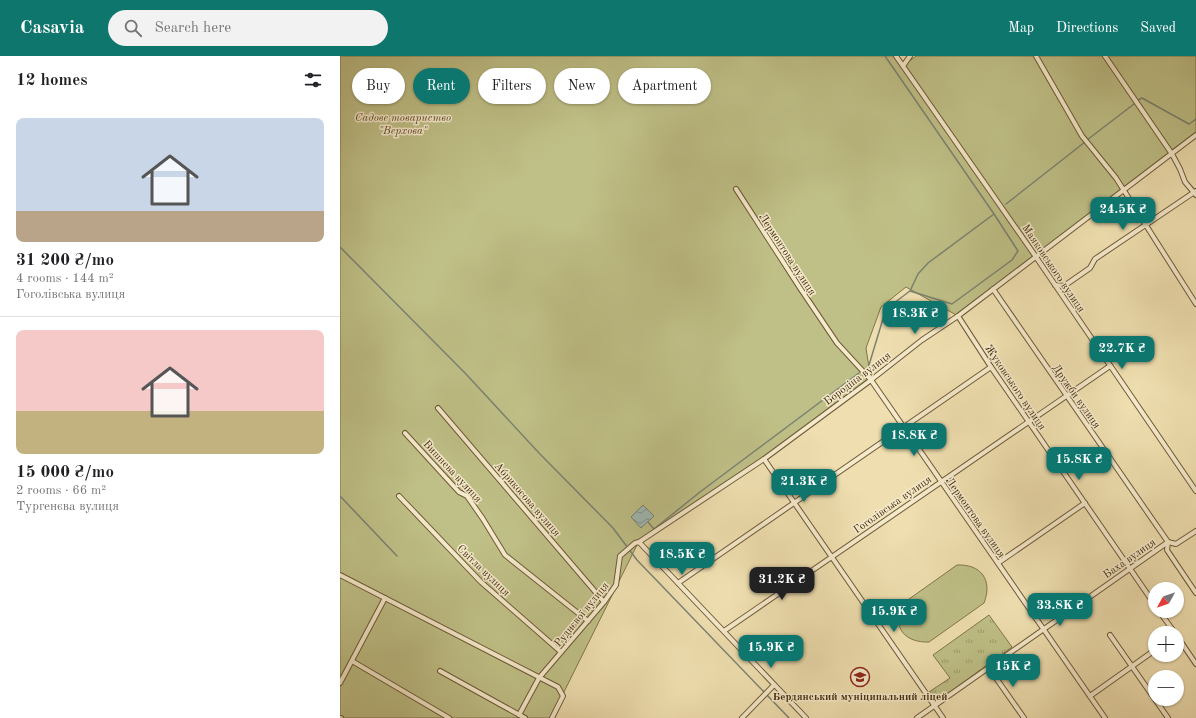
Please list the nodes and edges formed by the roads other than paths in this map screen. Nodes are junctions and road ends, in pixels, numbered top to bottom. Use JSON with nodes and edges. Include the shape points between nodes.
{"nodes":[{"id":1,"x":896,"y":56,"type":"edge"},
{"id":2,"x":910,"y":56,"type":"edge"},
{"id":3,"x":1036,"y":56,"type":"edge"},
{"id":4,"x":1105,"y":56,"type":"edge"},
{"id":5,"x":903,"y":66,"type":"junction"},
{"id":6,"x":1196,"y":135,"type":"edge"},
{"id":7,"x":1172,"y":154,"type":"junction"},
{"id":8,"x":736,"y":189,"type":"dead end"},
{"id":9,"x":1123,"y":191,"type":"junction"},
{"id":10,"x":1195,"y":193,"type":"edge"},
{"id":11,"x":1145,"y":226,"type":"junction"},
{"id":12,"x":1036,"y":257,"type":"junction"},
{"id":13,"x":1055,"y":285,"type":"junction"},
{"id":14,"x":993,"y":289,"type":"junction"},
{"id":15,"x":1196,"y":304,"type":"edge"},
{"id":16,"x":958,"y":316,"type":"junction"},
{"id":17,"x":1110,"y":366,"type":"junction"},
{"id":18,"x":991,"y":367,"type":"junction"},
{"id":19,"x":871,"y":380,"type":"junction"},
{"id":20,"x":1066,"y":396,"type":"junction"},
{"id":21,"x":438,"y":408,"type":"dead end"},
{"id":22,"x":1028,"y":422,"type":"junction"},
{"id":23,"x":904,"y":428,"type":"junction"},
{"id":24,"x":405,"y":433,"type":"dead end"},
{"id":25,"x":764,"y":459,"type":"junction"},
{"id":26,"x":941,"y":481,"type":"junction"},
{"id":27,"x":1196,"y":491,"type":"edge"},
{"id":28,"x":399,"y":496,"type":"dead end"},
{"id":29,"x":794,"y":503,"type":"junction"},
{"id":30,"x":1085,"y":503,"type":"junction"},
{"id":31,"x":1196,"y":531,"type":"edge"},
{"id":32,"x":1168,"y":542,"type":"junction"},
{"id":33,"x":637,"y":543,"type":"junction"},
{"id":34,"x":831,"y":557,"type":"junction"},
{"id":35,"x":998,"y":564,"type":"junction"},
{"id":36,"x":1130,"y":568,"type":"junction"},
{"id":37,"x":340,"y":575,"type":"edge"},
{"id":38,"x":678,"y":584,"type":"junction"},
{"id":39,"x":1196,"y":593,"type":"edge"},
{"id":40,"x":1148,"y":595,"type":"edge"},
{"id":41,"x":386,"y":598,"type":"junction"},
{"id":42,"x":604,"y":602,"type":"junction"},
{"id":43,"x":588,"y":621,"type":"junction"},
{"id":44,"x":1044,"y":629,"type":"junction"},
{"id":45,"x":724,"y":631,"type":"junction"},
{"id":46,"x":1110,"y":636,"type":"dead end"},
{"id":47,"x":1184,"y":646,"type":"edge"},
{"id":48,"x":561,"y":652,"type":"junction"},
{"id":49,"x":1148,"y":655,"type":"edge"},
{"id":50,"x":352,"y":660,"type":"junction"},
{"id":51,"x":1196,"y":664,"type":"edge"},
{"id":52,"x":1132,"y":667,"type":"junction"},
{"id":53,"x":989,"y":668,"type":"junction"},
{"id":54,"x":440,"y":671,"type":"dead end"},
{"id":55,"x":540,"y":678,"type":"junction"},
{"id":56,"x":340,"y":683,"type":"edge"},
{"id":57,"x":774,"y":684,"type":"junction"},
{"id":58,"x":1090,"y":696,"type":"junction"},
{"id":59,"x":935,"y":706,"type":"junction"},
{"id":60,"x":519,"y":715,"type":"junction"},
{"id":61,"x":449,"y":718,"type":"edge"},
{"id":62,"x":524,"y":718,"type":"edge"},
{"id":63,"x":552,"y":718,"type":"edge"},
{"id":64,"x":742,"y":718,"type":"edge"},
{"id":65,"x":806,"y":718,"type":"edge"},
{"id":66,"x":917,"y":718,"type":"edge"},
{"id":67,"x":943,"y":718,"type":"edge"},
{"id":68,"x":1024,"y":718,"type":"edge"},
{"id":69,"x":1105,"y":718,"type":"edge"},
{"id":70,"x":1168,"y":718,"type":"edge"}],
"edges":[{"from":1,"to":5,"type":"street","name":"Маяковського вулиця"},
{"from":2,"to":5,"type":"street"},
{"from":3,"to":9,"type":"street","via":[[1082,136],[1116,178]]},
{"from":4,"to":7,"type":"street"},
{"from":5,"to":12,"type":"street","name":"Маяковського вулиця"},
{"from":6,"to":7,"type":"street","name":"Бородіна вулиця"},
{"from":7,"to":9,"type":"street","name":"Бородіна вулиця"},
{"from":7,"to":10,"type":"street","via":[[1185,182]]},
{"from":8,"to":19,"type":"street","name":"Лермонтова вулиця","via":[[837,343]]},
{"from":9,"to":11,"type":"street"},
{"from":9,"to":12,"type":"street","name":"Бородіна вулиця"},
{"from":10,"to":11,"type":"street"},
{"from":11,"to":13,"type":"street","via":[[1095,259],[1090,268],[1064,286]]},
{"from":11,"to":15,"type":"street"},
{"from":12,"to":13,"type":"street","name":"Маяковського вулиця"},
{"from":12,"to":14,"type":"street","name":"Бородіна вулиця"},
{"from":13,"to":17,"type":"street","name":"Маяковського вулиця"},
{"from":14,"to":16,"type":"street","name":"Бородіна вулиця"},
{"from":14,"to":20,"type":"street","name":"Дружби вулиця"},
{"from":16,"to":18,"type":"street","name":"Жуковського вулиця"},
{"from":16,"to":19,"type":"street","name":"Бородіна вулиця"},
{"from":17,"to":20,"type":"street","name":"Гоголівська вулиця"},
{"from":17,"to":27,"type":"street","name":"Маяковського вулиця"},
{"from":18,"to":22,"type":"street","name":"Жуковського вулиця"},
{"from":18,"to":23,"type":"street"},
{"from":19,"to":23,"type":"street","name":"Лермонтова вулиця"},
{"from":19,"to":25,"type":"street","name":"Бородіна вулиця"},
{"from":20,"to":22,"type":"street","name":"Гоголівська вулиця"},
{"from":20,"to":32,"type":"street","name":"Дружби вулиця"},
{"from":21,"to":42,"type":"street","name":"Абрикосова вулиця"},
{"from":22,"to":26,"type":"street","name":"Гоголівська вулиця"},
{"from":22,"to":30,"type":"street","name":"Жуковського вулиця"},
{"from":23,"to":26,"type":"street","name":"Лермонтова вулиця"},
{"from":23,"to":29,"type":"street"},
{"from":24,"to":43,"type":"street","name":"Вишнева вулиця","via":[[459,492],[467,496],[505,555]]},
{"from":25,"to":29,"type":"street"},
{"from":25,"to":33,"type":"street","name":"Бородіна вулиця"},
{"from":26,"to":34,"type":"street","name":"Гоголівська вулиця"},
{"from":26,"to":35,"type":"street","name":"Лермонтова вулиця"},
{"from":28,"to":48,"type":"street","name":"Світла вулиця","via":[[481,582]]},
{"from":29,"to":34,"type":"street"},
{"from":29,"to":38,"type":"street"},
{"from":30,"to":35,"type":"street"},
{"from":30,"to":36,"type":"street","name":"Жуковського вулиця"},
{"from":31,"to":32,"type":"street","name":"Баха вулиця","via":[[1176,544]]},
{"from":32,"to":36,"type":"street","name":"Баха вулиця"},
{"from":32,"to":39,"type":"street","name":"Дружби вулиця","via":[[1167,550]]},
{"from":33,"to":38,"type":"street"},
{"from":33,"to":42,"type":"street","name":"Руднєвої вулиця","via":[[620,556],[616,585]]},
{"from":34,"to":45,"type":"street","name":"Гоголівська вулиця"},
{"from":34,"to":59,"type":"street"},
{"from":35,"to":44,"type":"street","name":"Лермонтова вулиця"},
{"from":36,"to":40,"type":"street","name":"Жуковського вулиця"},
{"from":36,"to":44,"type":"street","name":"Баха вулиця"},
{"from":37,"to":41,"type":"street"},
{"from":38,"to":45,"type":"street"},
{"from":41,"to":50,"type":"street"},
{"from":41,"to":55,"type":"street"},
{"from":42,"to":43,"type":"street","name":"Руднєвої вулиця"},
{"from":43,"to":48,"type":"street","name":"Руднєвої вулиця"},
{"from":44,"to":53,"type":"street","name":"Баха вулиця"},
{"from":44,"to":58,"type":"street","name":"Лермонтова вулиця"},
{"from":45,"to":57,"type":"street"},
{"from":46,"to":52,"type":"street"},
{"from":47,"to":51,"type":"street"},
{"from":48,"to":55,"type":"street","name":"Руднєвої вулиця"},
{"from":49,"to":52,"type":"street"},
{"from":50,"to":56,"type":"street"},
{"from":50,"to":61,"type":"street"},
{"from":52,"to":58,"type":"street"},
{"from":52,"to":70,"type":"street"},
{"from":53,"to":59,"type":"street","name":"Баха вулиця"},
{"from":53,"to":68,"type":"street"},
{"from":54,"to":60,"type":"street"},
{"from":55,"to":60,"type":"street","name":"Руднєвої вулиця"},
{"from":55,"to":63,"type":"street","via":[[558,687],[563,696]]},
{"from":57,"to":64,"type":"street"},
{"from":57,"to":65,"type":"street"},
{"from":58,"to":69,"type":"street","name":"Лермонтова вулиця"},
{"from":59,"to":66,"type":"street","name":"Баха вулиця"},
{"from":59,"to":67,"type":"street"},
{"from":60,"to":62,"type":"street"}]}
